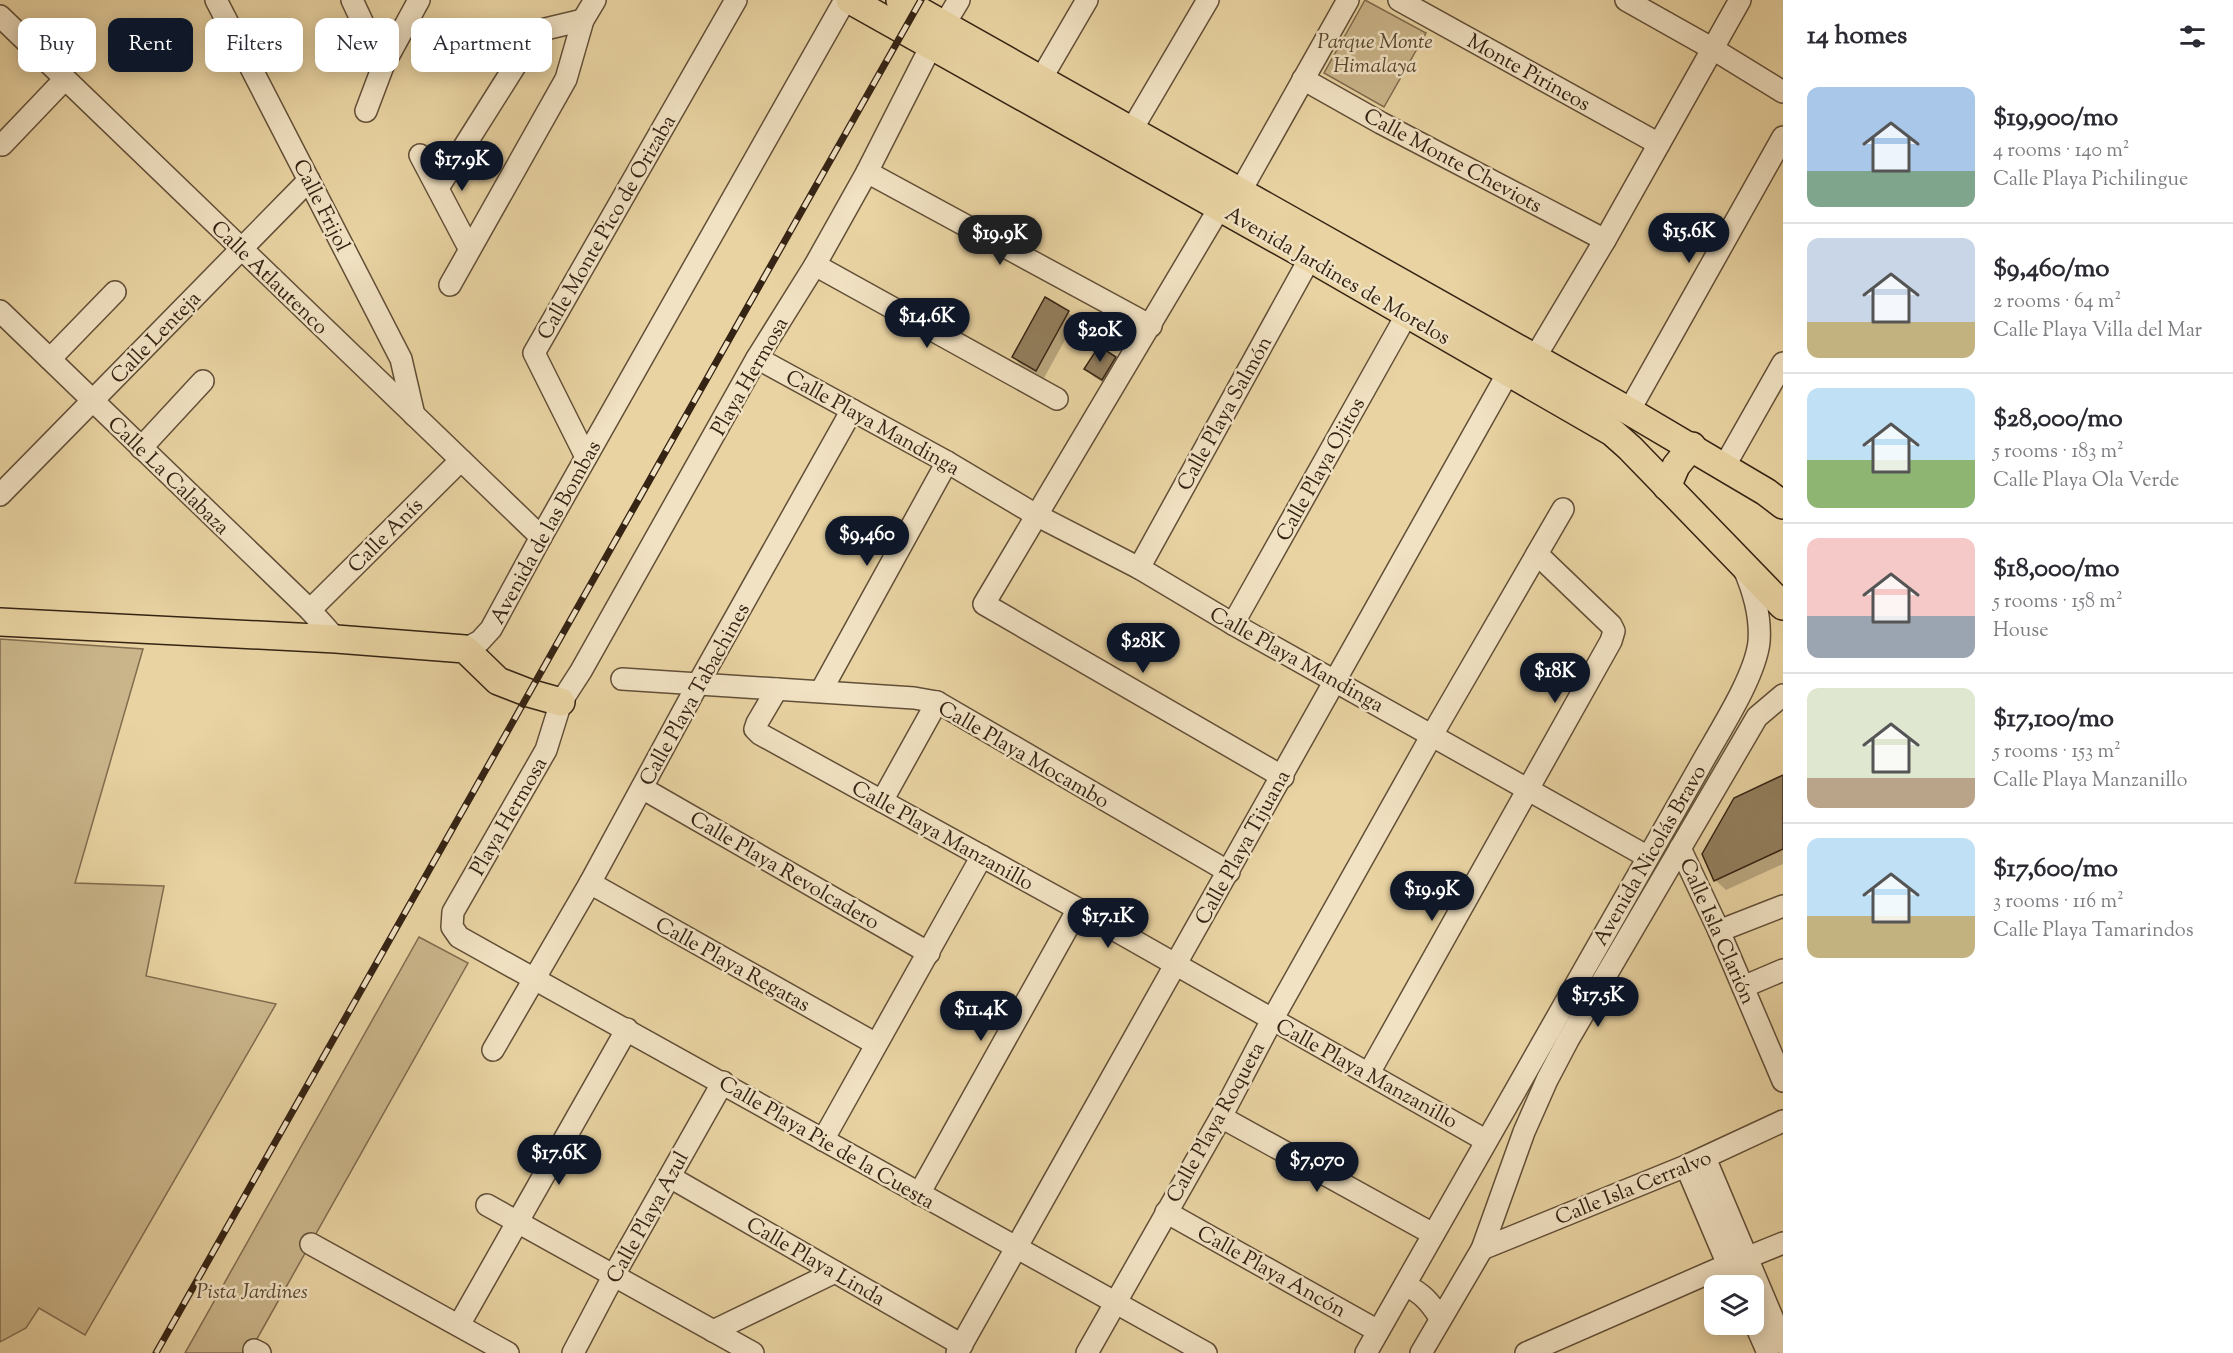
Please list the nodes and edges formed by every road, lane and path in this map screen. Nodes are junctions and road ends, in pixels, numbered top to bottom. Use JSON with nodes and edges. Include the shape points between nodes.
{"nodes":[{"id":1,"x":216,"y":0,"type":"edge"},
{"id":2,"x":351,"y":0,"type":"edge"},
{"id":3,"x":419,"y":0,"type":"edge"},
{"id":4,"x":595,"y":0,"type":"edge"},
{"id":5,"x":736,"y":0,"type":"edge"},
{"id":6,"x":845,"y":0,"type":"edge"},
{"id":7,"x":850,"y":0,"type":"edge"},
{"id":8,"x":900,"y":0,"type":"edge"},
{"id":9,"x":959,"y":0,"type":"edge"},
{"id":10,"x":1087,"y":0,"type":"edge"},
{"id":11,"x":1208,"y":0,"type":"edge"},
{"id":12,"x":1348,"y":0,"type":"edge"},
{"id":13,"x":1399,"y":0,"type":"edge"},
{"id":14,"x":1626,"y":0,"type":"edge"},
{"id":15,"x":1740,"y":0,"type":"edge"},
{"id":16,"x":0,"y":16,"type":"edge"},
{"id":17,"x":360,"y":18,"type":"edge"},
{"id":18,"x":584,"y":20,"type":"junction"},
{"id":19,"x":938,"y":35,"type":"junction"},
{"id":20,"x":399,"y":37,"type":"edge"},
{"id":21,"x":1713,"y":49,"type":"junction"},
{"id":22,"x":381,"y":72,"type":"edge"},
{"id":23,"x":65,"y":79,"type":"junction"},
{"id":24,"x":1041,"y":79,"type":"junction"},
{"id":25,"x":1303,"y":79,"type":"junction"},
{"id":26,"x":1783,"y":92,"type":"edge"},
{"id":27,"x":366,"y":111,"type":"dead end"},
{"id":28,"x":1131,"y":131,"type":"junction"},
{"id":29,"x":1783,"y":137,"type":"edge"},
{"id":30,"x":1659,"y":144,"type":"junction"},
{"id":31,"x":2,"y":145,"type":"dead end"},
{"id":32,"x":420,"y":155,"type":"dead end"},
{"id":33,"x":1179,"y":171,"type":"junction"},
{"id":34,"x":867,"y":172,"type":"junction"},
{"id":35,"x":309,"y":180,"type":"junction"},
{"id":36,"x":438,"y":188,"type":"junction"},
{"id":37,"x":1230,"y":200,"type":"junction"},
{"id":38,"x":1605,"y":240,"type":"junction"},
{"id":39,"x":240,"y":248,"type":"junction"},
{"id":40,"x":469,"y":248,"type":"junction"},
{"id":41,"x":1310,"y":258,"type":"junction"},
{"id":42,"x":815,"y":265,"type":"junction"},
{"id":43,"x":450,"y":285,"type":"dead end"},
{"id":44,"x":115,"y":292,"type":"dead end"},
{"id":45,"x":0,"y":311,"type":"edge"},
{"id":46,"x":1407,"y":314,"type":"junction"},
{"id":47,"x":1151,"y":326,"type":"junction"},
{"id":48,"x":757,"y":358,"type":"junction"},
{"id":49,"x":50,"y":359,"type":"junction"},
{"id":50,"x":1534,"y":359,"type":"junction"},
{"id":51,"x":1783,"y":363,"type":"edge"},
{"id":52,"x":1508,"y":373,"type":"junction"},
{"id":53,"x":203,"y":381,"type":"dead end"},
{"id":54,"x":1057,"y":399,"type":"dead end"},
{"id":55,"x":93,"y":402,"type":"junction"},
{"id":56,"x":852,"y":410,"type":"junction"},
{"id":57,"x":1629,"y":411,"type":"junction"},
{"id":58,"x":414,"y":415,"type":"junction"},
{"id":59,"x":1692,"y":447,"type":"junction"},
{"id":60,"x":141,"y":448,"type":"junction"},
{"id":61,"x":586,"y":457,"type":"junction"},
{"id":62,"x":461,"y":460,"type":"junction"},
{"id":63,"x":947,"y":462,"type":"junction"},
{"id":64,"x":1724,"y":467,"type":"junction"},
{"id":65,"x":1667,"y":487,"type":"junction"},
{"id":66,"x":0,"y":495,"type":"edge"},
{"id":67,"x":1783,"y":505,"type":"edge"},
{"id":68,"x":1563,"y":509,"type":"dead end"},
{"id":69,"x":1036,"y":514,"type":"junction"},
{"id":70,"x":541,"y":537,"type":"junction"},
{"id":71,"x":1537,"y":554,"type":"junction"},
{"id":72,"x":1742,"y":563,"type":"junction"},
{"id":73,"x":1138,"y":568,"type":"junction"},
{"id":74,"x":1783,"y":606,"type":"edge"},
{"id":75,"x":310,"y":610,"type":"junction"},
{"id":76,"x":4,"y":618,"type":"edge"},
{"id":77,"x":1233,"y":624,"type":"junction"},
{"id":78,"x":336,"y":639,"type":"junction"},
{"id":79,"x":465,"y":649,"type":"junction"},
{"id":80,"x":622,"y":679,"type":"dead end"},
{"id":81,"x":1334,"y":681,"type":"junction"},
{"id":82,"x":698,"y":684,"type":"junction"},
{"id":83,"x":777,"y":689,"type":"junction"},
{"id":84,"x":821,"y":691,"type":"junction"},
{"id":85,"x":1783,"y":695,"type":"edge"},
{"id":86,"x":561,"y":702,"type":"junction"},
{"id":87,"x":937,"y":702,"type":"junction"},
{"id":88,"x":1432,"y":735,"type":"junction"},
{"id":89,"x":1699,"y":768,"type":"junction"},
{"id":90,"x":1283,"y":777,"type":"junction"},
{"id":91,"x":1719,"y":778,"type":"junction"},
{"id":92,"x":642,"y":788,"type":"junction"},
{"id":93,"x":1530,"y":790,"type":"junction"},
{"id":94,"x":882,"y":801,"type":"junction"},
{"id":95,"x":1680,"y":848,"type":"junction"},
{"id":96,"x":982,"y":856,"type":"junction"},
{"id":97,"x":1648,"y":857,"type":"junction"},
{"id":98,"x":1229,"y":872,"type":"junction"},
{"id":99,"x":590,"y":883,"type":"junction"},
{"id":100,"x":1783,"y":906,"type":"edge"},
{"id":101,"x":1078,"y":909,"type":"junction"},
{"id":102,"x":452,"y":927,"type":"joint"},
{"id":103,"x":1719,"y":931,"type":"junction"},
{"id":104,"x":929,"y":952,"type":"junction"},
{"id":105,"x":1175,"y":965,"type":"junction"},
{"id":106,"x":1783,"y":970,"type":"edge"},
{"id":107,"x":534,"y":977,"type":"junction"},
{"id":108,"x":1743,"y":987,"type":"junction"},
{"id":109,"x":1272,"y":1020,"type":"junction"},
{"id":110,"x":627,"y":1029,"type":"junction"},
{"id":111,"x":876,"y":1044,"type":"junction"},
{"id":112,"x":492,"y":1050,"type":"dead end"},
{"id":113,"x":1369,"y":1074,"type":"junction"},
{"id":114,"x":723,"y":1082,"type":"junction"},
{"id":115,"x":1783,"y":1082,"type":"edge"},
{"id":116,"x":1221,"y":1117,"type":"junction"},
{"id":117,"x":1783,"y":1121,"type":"edge"},
{"id":118,"x":1490,"y":1132,"type":"junction"},
{"id":119,"x":1524,"y":1132,"type":"junction"},
{"id":120,"x":823,"y":1140,"type":"junction"},
{"id":121,"x":1696,"y":1162,"type":"junction"},
{"id":122,"x":670,"y":1177,"type":"junction"},
{"id":123,"x":919,"y":1194,"type":"junction"},
{"id":124,"x":487,"y":1205,"type":"dead end"},
{"id":125,"x":1166,"y":1212,"type":"junction"},
{"id":126,"x":517,"y":1221,"type":"junction"},
{"id":127,"x":1433,"y":1234,"type":"junction"},
{"id":128,"x":1783,"y":1243,"type":"edge"},
{"id":129,"x":311,"y":1244,"type":"dead end"},
{"id":130,"x":1016,"y":1248,"type":"junction"},
{"id":131,"x":1482,"y":1249,"type":"junction"},
{"id":132,"x":1737,"y":1262,"type":"junction"},
{"id":133,"x":835,"y":1272,"type":"junction"},
{"id":134,"x":614,"y":1275,"type":"junction"},
{"id":135,"x":1737,"y":1275,"type":"edge"},
{"id":136,"x":1742,"y":1275,"type":"edge"},
{"id":137,"x":1405,"y":1285,"type":"junction"},
{"id":138,"x":1115,"y":1302,"type":"junction"},
{"id":139,"x":1440,"y":1318,"type":"junction"},
{"id":140,"x":1764,"y":1322,"type":"edge"},
{"id":141,"x":459,"y":1325,"type":"junction"},
{"id":142,"x":713,"y":1331,"type":"junction"},
{"id":143,"x":1378,"y":1331,"type":"junction"},
{"id":144,"x":1763,"y":1335,"type":"edge"},
{"id":145,"x":1783,"y":1343,"type":"edge"},
{"id":146,"x":960,"y":1349,"type":"edge"},
{"id":147,"x":508,"y":1353,"type":"edge"},
{"id":148,"x":573,"y":1353,"type":"edge"},
{"id":149,"x":753,"y":1353,"type":"edge"},
{"id":150,"x":1087,"y":1353,"type":"edge"},
{"id":151,"x":1206,"y":1353,"type":"edge"},
{"id":152,"x":1366,"y":1353,"type":"edge"},
{"id":153,"x":1421,"y":1353,"type":"edge"},
{"id":154,"x":1526,"y":1353,"type":"edge"},
{"id":155,"x":1768,"y":1353,"type":"edge"}],
"edges":[{"from":1,"to":35,"type":"street","name":"Calle Frijol"},
{"from":2,"to":17,"type":"street"},
{"from":3,"to":20,"type":"street"},
{"from":4,"to":18,"type":"street"},
{"from":5,"to":61,"type":"street","name":"Calle Monte Pico de Orizaba","via":[[534,353]]},
{"from":6,"to":61,"type":"street","name":"Avenida de las Bombas"},
{"from":7,"to":19,"type":"main road","name":"Avenida Jardines de Morelos"},
{"from":8,"to":19,"type":"main road","name":"Avenida Jardines de Morelos"},
{"from":9,"to":19,"type":"street","name":"Playa Hermosa"},
{"from":10,"to":24,"type":"street"},
{"from":11,"to":28,"type":"street"},
{"from":12,"to":25,"type":"street"},
{"from":13,"to":30,"type":"street","name":"Monte Pirineos"},
{"from":14,"to":21,"type":"street"},
{"from":15,"to":21,"type":"street"},
{"from":16,"to":23,"type":"street","name":"Calle Atlautenco"},
{"from":18,"to":36,"type":"street","via":[[537,32]]},
{"from":18,"to":40,"type":"street","via":[[566,79]]},
{"from":19,"to":24,"type":"main road","name":"Avenida Jardines de Morelos"},
{"from":19,"to":33,"type":"main road","name":"Avenida Jardines de Morelos"},
{"from":19,"to":34,"type":"street","name":"Playa Hermosa"},
{"from":21,"to":26,"type":"street"},
{"from":21,"to":30,"type":"street"},
{"from":22,"to":27,"type":"street"},
{"from":23,"to":31,"type":"street"},
{"from":23,"to":39,"type":"street","name":"Calle Atlautenco"},
{"from":24,"to":28,"type":"main road","name":"Avenida Jardines de Morelos"},
{"from":25,"to":37,"type":"street"},
{"from":25,"to":38,"type":"street","name":"Calle Monte Cheviots"},
{"from":28,"to":33,"type":"main road","name":"Avenida Jardines de Morelos"},
{"from":29,"to":57,"type":"street"},
{"from":30,"to":38,"type":"street"},
{"from":32,"to":36,"type":"street"},
{"from":33,"to":37,"type":"main road","name":"Avenida Jardines de Morelos"},
{"from":34,"to":42,"type":"street","name":"Playa Hermosa"},
{"from":34,"to":47,"type":"street"},
{"from":35,"to":39,"type":"street","name":"Calle Lenteja"},
{"from":35,"to":58,"type":"street","name":"Calle Frijol","via":[[401,359]]},
{"from":36,"to":40,"type":"street"},
{"from":37,"to":41,"type":"main road","name":"Avenida Jardines de Morelos"},
{"from":37,"to":47,"type":"street"},
{"from":37,"to":50,"type":"main road","name":"Avenida Jardines de Morelos"},
{"from":38,"to":50,"type":"street"},
{"from":39,"to":55,"type":"street","name":"Calle Lenteja"},
{"from":39,"to":58,"type":"street","name":"Calle Atlautenco"},
{"from":40,"to":43,"type":"street"},
{"from":41,"to":46,"type":"main road","name":"Avenida Jardines de Morelos"},
{"from":41,"to":73,"type":"street","name":"Calle Playa Salmón"},
{"from":42,"to":48,"type":"street","name":"Playa Hermosa"},
{"from":42,"to":54,"type":"street"},
{"from":44,"to":49,"type":"street"},
{"from":45,"to":49,"type":"street","name":"Calle La Calabaza"},
{"from":46,"to":52,"type":"main road","name":"Avenida Jardines de Morelos"},
{"from":46,"to":77,"type":"street","name":"Calle Playa Ojitos"},
{"from":47,"to":69,"type":"street"},
{"from":48,"to":56,"type":"street","name":"Calle Playa Mandinga"},
{"from":48,"to":86,"type":"street","name":"Playa Hermosa"},
{"from":49,"to":55,"type":"street","name":"Calle La Calabaza"},
{"from":50,"to":57,"type":"main road","name":"Avenida Jardines de Morelos"},
{"from":51,"to":64,"type":"street"},
{"from":52,"to":65,"type":"main road","name":"Avenida Jardines de Morelos","via":[[1612,432]]},
{"from":52,"to":81,"type":"street","name":"Calle Playa Tijuana"},
{"from":53,"to":60,"type":"street"},
{"from":55,"to":60,"type":"street","name":"Calle La Calabaza"},
{"from":55,"to":66,"type":"street","name":"Calle Lenteja"},
{"from":56,"to":63,"type":"street","name":"Calle Playa Mandinga"},
{"from":56,"to":82,"type":"street","name":"Calle Playa Tabachines"},
{"from":57,"to":59,"type":"main road","name":"Avenida Jardines de Morelos"},
{"from":58,"to":62,"type":"street","name":"Calle Atlautenco"},
{"from":59,"to":64,"type":"main road","name":"Avenida Jardines de Morelos"},
{"from":59,"to":65,"type":"main road","via":[[1676,466]]},
{"from":60,"to":75,"type":"street","name":"Calle La Calabaza"},
{"from":61,"to":70,"type":"street","name":"Avenida de las Bombas"},
{"from":62,"to":70,"type":"street","name":"Calle Atlautenco"},
{"from":62,"to":75,"type":"street","name":"Calle Anís"},
{"from":63,"to":69,"type":"street","name":"Calle Playa Mandinga"},
{"from":63,"to":84,"type":"street"},
{"from":64,"to":67,"type":"main road","name":"Avenida Jardines de Morelos"},
{"from":65,"to":72,"type":"main road","name":"Avenida Jardines de Morelos"},
{"from":68,"to":71,"type":"street","name":"Calle Playa Roqueta"},
{"from":69,"to":73,"type":"street","name":"Calle Playa Mandinga"},
{"from":69,"to":90,"type":"street","via":[[984,604]]},
{"from":70,"to":79,"type":"street","name":"Avenida de las Bombas","via":[[491,629]]},
{"from":71,"to":88,"type":"street","name":"Calle Playa Roqueta"},
{"from":71,"to":93,"type":"street","via":[[1614,632]]},
{"from":72,"to":74,"type":"main road","name":"Avenida Jardines de Morelos"},
{"from":72,"to":89,"type":"street","name":"Avenida Nicolás Bravo","via":[[1754,593],[1759,642],[1752,670]]},
{"from":73,"to":77,"type":"street","name":"Calle Playa Mandinga"},
{"from":75,"to":78,"type":"street","name":"Calle La Calabaza"},
{"from":76,"to":78,"type":"main road"},
{"from":77,"to":81,"type":"street","name":"Calle Playa Mandinga"},
{"from":78,"to":79,"type":"main road"},
{"from":79,"to":86,"type":"main road","via":[[498,681]]},
{"from":80,"to":82,"type":"street","name":"Calle Playa Mocambo"},
{"from":81,"to":88,"type":"street","name":"Calle Playa Mandinga"},
{"from":81,"to":90,"type":"street","name":"Calle Playa Tijuana"},
{"from":82,"to":83,"type":"street","name":"Calle Playa Mocambo"},
{"from":82,"to":92,"type":"street","name":"Calle Playa Tabachines"},
{"from":83,"to":84,"type":"street","name":"Calle Playa Mocambo"},
{"from":83,"to":94,"type":"street","name":"Calle Playa Manzanillo","via":[[755,729]]},
{"from":84,"to":87,"type":"street","name":"Calle Playa Mocambo"},
{"from":85,"to":91,"type":"street","name":"Avenida Nicolás Bravo","via":[[1757,717]]},
{"from":86,"to":102,"type":"street","name":"Playa Hermosa","via":[[546,750],[453,912]]},
{"from":87,"to":94,"type":"street"},
{"from":87,"to":98,"type":"street","name":"Calle Playa Mocambo"},
{"from":88,"to":93,"type":"street","name":"Calle Playa Mandinga"},
{"from":88,"to":109,"type":"street","name":"Calle Playa Roqueta"},
{"from":89,"to":91,"type":"street"},
{"from":89,"to":97,"type":"street","name":"Avenida Nicolás Bravo"},
{"from":90,"to":98,"type":"street","name":"Calle Playa Tijuana"},
{"from":91,"to":95,"type":"street","name":"Avenida Nicolás Bravo"},
{"from":92,"to":99,"type":"street","name":"Calle Playa Tabachines"},
{"from":92,"to":104,"type":"street","name":"Calle Playa Revolcadero"},
{"from":93,"to":97,"type":"street","name":"Calle Playa Mandinga"},
{"from":93,"to":113,"type":"street"},
{"from":94,"to":96,"type":"street","name":"Calle Playa Manzanillo"},
{"from":95,"to":103,"type":"street","name":"Calle Isla Clarión"},
{"from":95,"to":119,"type":"street","name":"Avenida Nicolás Bravo","via":[[1568,1040]]},
{"from":96,"to":101,"type":"street","name":"Calle Playa Manzanillo"},
{"from":96,"to":104,"type":"street"},
{"from":97,"to":118,"type":"street","name":"Avenida Nicolás Bravo"},
{"from":98,"to":105,"type":"street","name":"Calle Playa Tijuana"},
{"from":99,"to":107,"type":"street","name":"Calle Playa Tabachines"},
{"from":99,"to":111,"type":"street","name":"Calle Playa Regatas"},
{"from":100,"to":103,"type":"street"},
{"from":101,"to":105,"type":"street","name":"Calle Playa Manzanillo"},
{"from":101,"to":123,"type":"street"},
{"from":102,"to":107,"type":"street","name":"Calle Playa Pie de la Cuesta","via":[[459,937]]},
{"from":103,"to":108,"type":"street","name":"Calle Isla Clarión"},
{"from":104,"to":111,"type":"street"},
{"from":105,"to":109,"type":"street","name":"Calle Playa Manzanillo"},
{"from":105,"to":130,"type":"street","name":"Calle Playa Tijuana"},
{"from":106,"to":108,"type":"street"},
{"from":107,"to":110,"type":"street","name":"Calle Playa Pie de la Cuesta"},
{"from":107,"to":112,"type":"street","name":"Calle Playa Tabachines"},
{"from":108,"to":115,"type":"street","name":"Calle Isla Clarión"},
{"from":109,"to":113,"type":"street","name":"Calle Playa Manzanillo"},
{"from":109,"to":116,"type":"street","name":"Calle Playa Roqueta"},
{"from":110,"to":114,"type":"street","name":"Calle Playa Pie de la Cuesta"},
{"from":110,"to":126,"type":"street"},
{"from":111,"to":120,"type":"street"},
{"from":113,"to":118,"type":"street","name":"Calle Playa Manzanillo"},
{"from":114,"to":120,"type":"street","name":"Calle Playa Pie de la Cuesta"},
{"from":114,"to":122,"type":"street","name":"Calle Playa Azul"},
{"from":116,"to":125,"type":"street","name":"Calle Playa Roqueta"},
{"from":116,"to":127,"type":"street"},
{"from":117,"to":121,"type":"street","name":"Calle Isla Cerralvo"},
{"from":118,"to":119,"type":"street","name":"Calle Playa Manzanillo","via":[[1511,1126]]},
{"from":118,"to":127,"type":"street","name":"Avenida Nicolás Bravo"},
{"from":119,"to":131,"type":"street","name":"Avenida Nicolás Bravo"},
{"from":120,"to":123,"type":"street","name":"Calle Playa Pie de la Cuesta"},
{"from":121,"to":131,"type":"street","name":"Calle Isla Cerralvo"},
{"from":121,"to":132,"type":"street"},
{"from":122,"to":133,"type":"street","name":"Calle Playa Linda"},
{"from":122,"to":134,"type":"street","name":"Calle Playa Azul"},
{"from":123,"to":130,"type":"street","name":"Calle Playa Pie de la Cuesta"},
{"from":124,"to":126,"type":"street"},
{"from":125,"to":138,"type":"street","name":"Calle Playa Roqueta"},
{"from":125,"to":143,"type":"street","name":"Calle Playa Ancón"},
{"from":126,"to":134,"type":"street"},
{"from":126,"to":141,"type":"street"},
{"from":127,"to":137,"type":"street","name":"Avenida Nicolás Bravo"},
{"from":128,"to":132,"type":"street"},
{"from":129,"to":141,"type":"street"},
{"from":130,"to":138,"type":"street","name":"Calle Playa Pie de la Cuesta"},
{"from":130,"to":146,"type":"street","name":"Calle Playa Tijuana"},
{"from":131,"to":139,"type":"street","name":"Avenida Nicolás Bravo"},
{"from":132,"to":135,"type":"street"},
{"from":132,"to":136,"type":"street"},
{"from":132,"to":154,"type":"street"},
{"from":133,"to":142,"type":"street"},
{"from":133,"to":146,"type":"street","name":"Calle Playa Linda"},
{"from":134,"to":142,"type":"street"},
{"from":134,"to":148,"type":"street","name":"Calle Playa Azul"},
{"from":137,"to":139,"type":"street","via":[[1429,1300]]},
{"from":137,"to":143,"type":"street","name":"Avenida Nicolás Bravo"},
{"from":138,"to":150,"type":"street","name":"Calle Playa Roqueta"},
{"from":138,"to":151,"type":"street","name":"Calle Playa Pie de la Cuesta"},
{"from":139,"to":153,"type":"street","name":"Avenida Nicolás Bravo"},
{"from":140,"to":145,"type":"street"},
{"from":141,"to":147,"type":"street"},
{"from":142,"to":149,"type":"street"},
{"from":143,"to":152,"type":"street","name":"Avenida Nicolás Bravo"},
{"from":144,"to":155,"type":"street"}]}
